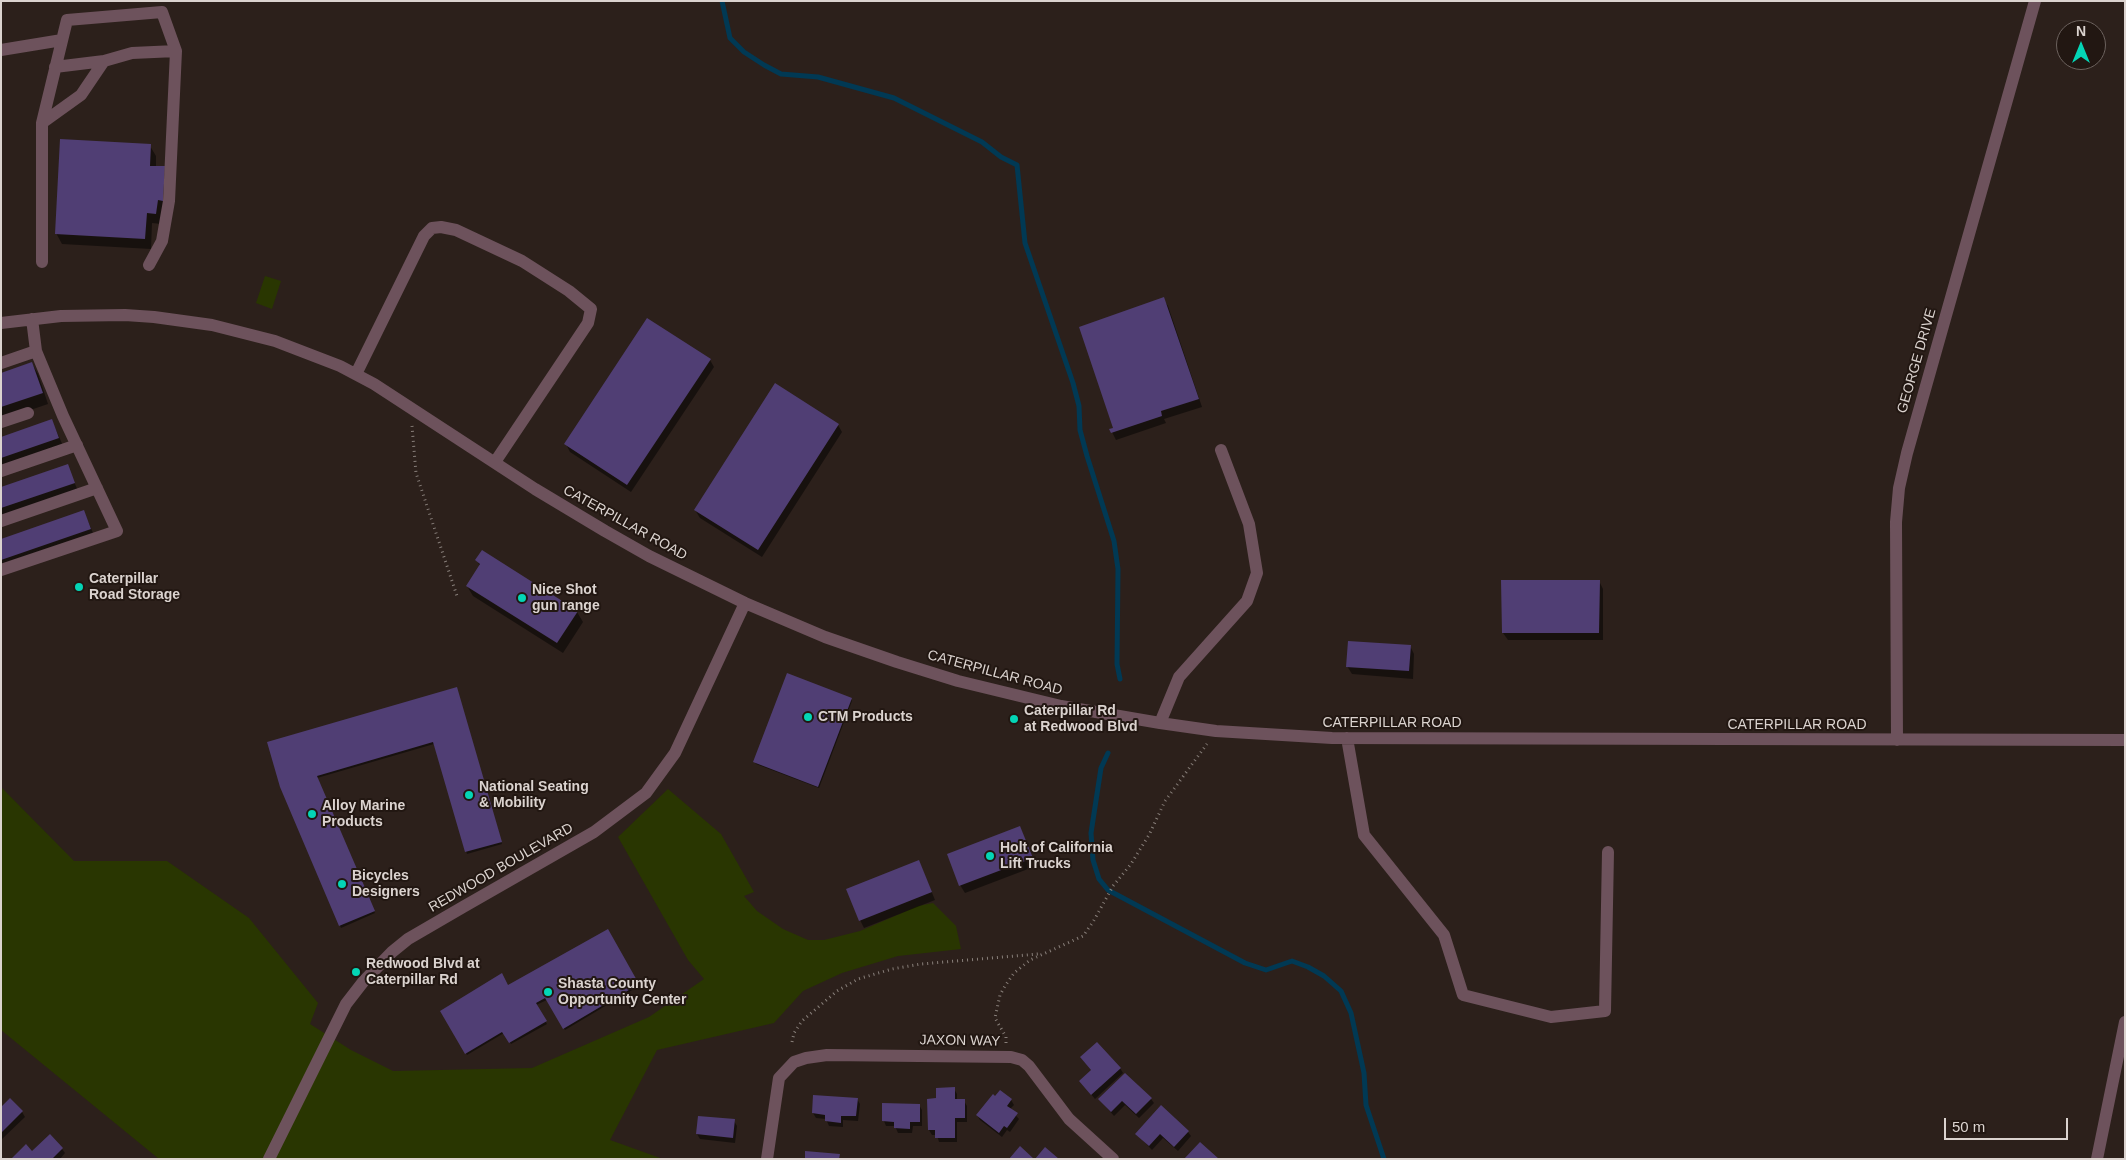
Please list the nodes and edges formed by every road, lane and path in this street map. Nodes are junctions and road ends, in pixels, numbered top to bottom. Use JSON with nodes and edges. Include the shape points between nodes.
{"nodes":[{"id":1,"x":2035,"y":1,"type":"edge"},
{"id":2,"x":62,"y":40,"type":"junction"},
{"id":3,"x":1,"y":50,"type":"edge"},
{"id":4,"x":176,"y":51,"type":"junction"},
{"id":5,"x":104,"y":61,"type":"junction"},
{"id":6,"x":56,"y":67,"type":"junction"},
{"id":7,"x":42,"y":123,"type":"junction"},
{"id":8,"x":42,"y":262,"type":"dead end"},
{"id":9,"x":149,"y":266,"type":"dead end"},
{"id":10,"x":32,"y":319,"type":"junction"},
{"id":11,"x":1,"y":323,"type":"edge"},
{"id":12,"x":36,"y":351,"type":"junction"},
{"id":13,"x":1,"y":363,"type":"edge"},
{"id":14,"x":356,"y":374,"type":"junction"},
{"id":15,"x":410,"y":407,"type":"junction"},
{"id":16,"x":28,"y":413,"type":"dead end"},
{"id":17,"x":1,"y":422,"type":"edge"},
{"id":18,"x":77,"y":445,"type":"junction"},
{"id":19,"x":1221,"y":450,"type":"dead end"},
{"id":20,"x":495,"y":462,"type":"junction"},
{"id":21,"x":1,"y":471,"type":"edge"},
{"id":22,"x":97,"y":488,"type":"junction"},
{"id":23,"x":1,"y":521,"type":"edge"},
{"id":24,"x":1,"y":570,"type":"edge"},
{"id":25,"x":457,"y":596,"type":"dead end"},
{"id":26,"x":745,"y":603,"type":"junction"},
{"id":27,"x":1160,"y":724,"type":"junction"},
{"id":28,"x":1216,"y":731,"type":"junction"},
{"id":29,"x":1347,"y":738,"type":"junction"},
{"id":30,"x":1897,"y":740,"type":"junction"},
{"id":31,"x":2125,"y":740,"type":"edge"},
{"id":32,"x":1608,"y":852,"type":"dead end"},
{"id":33,"x":1042,"y":954,"type":"junction"},
{"id":34,"x":2125,"y":1022,"type":"edge"},
{"id":35,"x":792,"y":1042,"type":"dead end"},
{"id":36,"x":1006,"y":1056,"type":"junction"},
{"id":37,"x":2120,"y":1069,"type":"edge"},
{"id":38,"x":269,"y":1159,"type":"edge"},
{"id":39,"x":767,"y":1159,"type":"edge"},
{"id":40,"x":1113,"y":1159,"type":"edge"},
{"id":41,"x":2097,"y":1159,"type":"edge"}],
"edges":[{"from":1,"to":30,"type":"street","name":"GEORGE DRIVE","via":[[1899,488],[1896,522]]},
{"from":2,"to":3,"type":"street"},
{"from":2,"to":4,"type":"street","via":[[67,20],[162,12]]},
{"from":2,"to":6,"type":"street"},
{"from":4,"to":5,"type":"street","via":[[132,53]]},
{"from":4,"to":9,"type":"street","via":[[169,201],[162,241]]},
{"from":5,"to":6,"type":"street"},
{"from":5,"to":7,"type":"street","via":[[81,95]]},
{"from":6,"to":7,"type":"street"},
{"from":7,"to":8,"type":"street"},
{"from":10,"to":11,"type":"street","name":"CATERPILLAR ROAD"},
{"from":10,"to":12,"type":"street"},
{"from":10,"to":14,"type":"street","name":"CATERPILLAR ROAD","via":[[90,314],[125,315],[212,325],[275,341]]},
{"from":12,"to":13,"type":"street"},
{"from":12,"to":18,"type":"street"},
{"from":14,"to":15,"type":"street","name":"CATERPILLAR ROAD"},
{"from":14,"to":20,"type":"street","via":[[424,236],[432,228],[442,226],[456,230],[522,261],[570,291],[591,309],[588,323]]},
{"from":15,"to":20,"type":"street","name":"CATERPILLAR ROAD"},
{"from":15,"to":25,"type":"path","via":[[416,474]]},
{"from":16,"to":17,"type":"street"},
{"from":18,"to":21,"type":"street"},
{"from":18,"to":22,"type":"street"},
{"from":19,"to":27,"type":"street","via":[[1249,524],[1257,573],[1247,601],[1179,677]]},
{"from":20,"to":26,"type":"street","name":"CATERPILLAR ROAD","via":[[534,489],[649,556]]},
{"from":22,"to":23,"type":"street"},
{"from":22,"to":24,"type":"street","via":[[117,531]]},
{"from":26,"to":27,"type":"street","name":"CATERPILLAR ROAD","via":[[825,637],[958,681],[1062,706]]},
{"from":26,"to":38,"type":"street","name":"REDWOOD BOULEVARD","via":[[675,753],[646,793],[594,832],[463,906],[392,952],[346,1004]]},
{"from":27,"to":28,"type":"street","name":"CATERPILLAR ROAD"},
{"from":28,"to":29,"type":"street","name":"CATERPILLAR ROAD"},
{"from":28,"to":33,"type":"path","via":[[1165,801],[1131,864],[1113,886],[1083,936]]},
{"from":29,"to":30,"type":"street","name":"CATERPILLAR ROAD"},
{"from":29,"to":32,"type":"street","via":[[1364,836],[1444,935],[1463,995],[1550,1017],[1605,1011]]},
{"from":30,"to":31,"type":"street","name":"CATERPILLAR ROAD"},
{"from":33,"to":35,"type":"path","via":[[921,964],[858,979],[837,990],[802,1021]]},
{"from":33,"to":36,"type":"path","via":[[1014,973],[1000,996],[995,1018],[1006,1037]]},
{"from":34,"to":37,"type":"street"},
{"from":36,"to":39,"type":"street","name":"JAXON WAY","via":[[827,1055],[794,1062],[778,1078]]},
{"from":36,"to":40,"type":"street","name":"JAXON WAY","via":[[1022,1060],[1029,1066],[1069,1120]]},
{"from":37,"to":41,"type":"street"}]}
